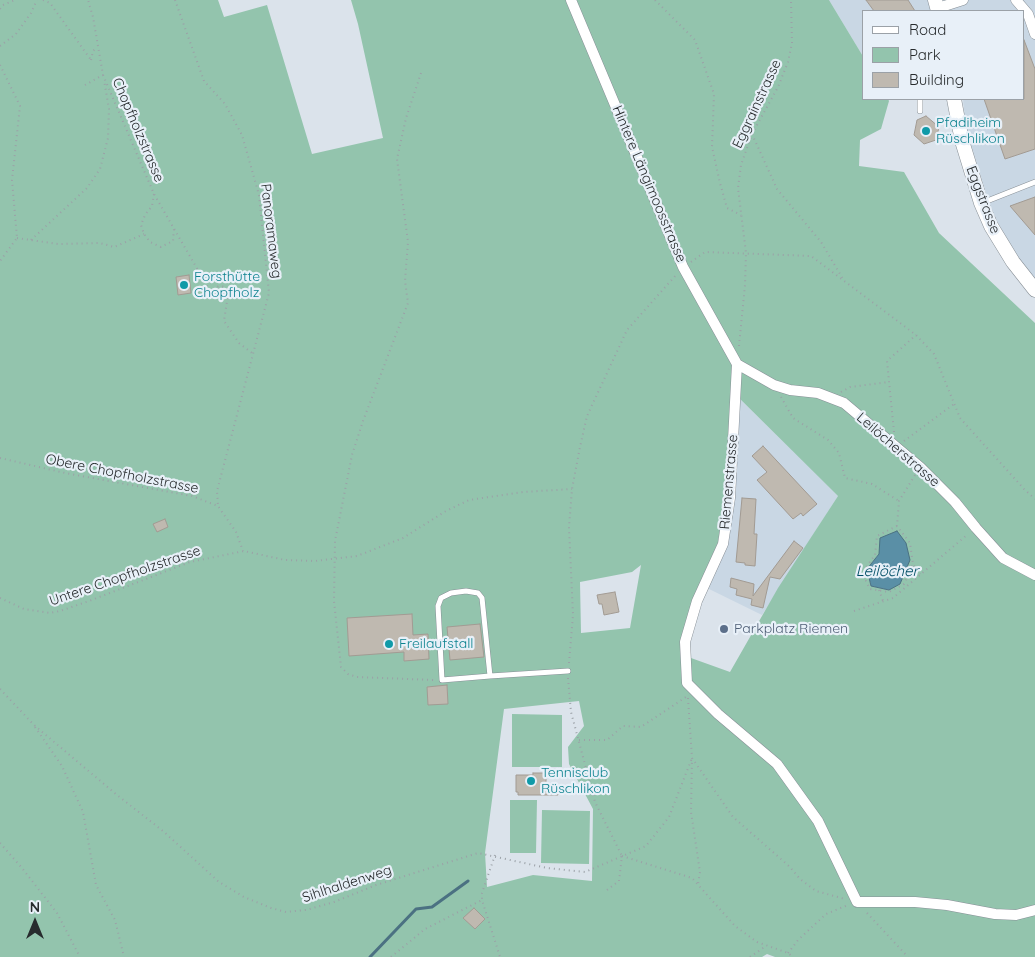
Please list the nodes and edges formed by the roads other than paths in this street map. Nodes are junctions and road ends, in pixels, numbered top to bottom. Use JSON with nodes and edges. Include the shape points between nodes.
{"nodes":[{"id":1,"x":571,"y":0,"type":"edge"},
{"id":2,"x":963,"y":0,"type":"edge"},
{"id":3,"x":1016,"y":0,"type":"edge"},
{"id":4,"x":937,"y":6,"type":"edge"},
{"id":5,"x":1025,"y":10,"type":"edge"},
{"id":6,"x":1025,"y":10,"type":"edge"},
{"id":7,"x":1035,"y":34,"type":"edge"},
{"id":8,"x":920,"y":100,"type":"edge"},
{"id":9,"x":954,"y":100,"type":"edge"},
{"id":10,"x":920,"y":112,"type":"dead end"},
{"id":11,"x":1035,"y":182,"type":"edge"},
{"id":12,"x":982,"y":203,"type":"junction"},
{"id":13,"x":1035,"y":290,"type":"edge"},
{"id":14,"x":737,"y":364,"type":"junction"},
{"id":15,"x":1035,"y":575,"type":"edge"},
{"id":16,"x":568,"y":670,"type":"road end"},
{"id":17,"x":490,"y":676,"type":"junction"},
{"id":18,"x":1035,"y":910,"type":"edge"}],
"edges":[{"from":1,"to":14,"type":"street","name":"Hintere Längimoosstrasse","via":[[683,267]]},
{"from":2,"to":4,"type":"street"},
{"from":3,"to":5,"type":"street"},
{"from":6,"to":7,"type":"street"},
{"from":8,"to":10,"type":"lane"},
{"from":9,"to":12,"type":"main road","name":"Eggstrasse","via":[[962,141]]},
{"from":11,"to":12,"type":"lane"},
{"from":12,"to":13,"type":"main road","name":"Eggstrasse","via":[[1008,255]]},
{"from":14,"to":15,"type":"street","name":"Leilöcherstrasse","via":[[774,385],[818,393],[844,403],[920,467],[1003,558]]},
{"from":14,"to":18,"type":"street","name":"Riemenstrasse","via":[[730,498],[723,544],[697,601],[685,642],[687,683],[777,764],[818,821],[857,902],[915,902],[1016,915]]},
{"from":16,"to":17,"type":"lane"},
{"from":17,"to":17,"type":"lane","via":[[442,680],[438,606],[441,598],[450,593],[466,591],[478,593],[482,598]]}]}
